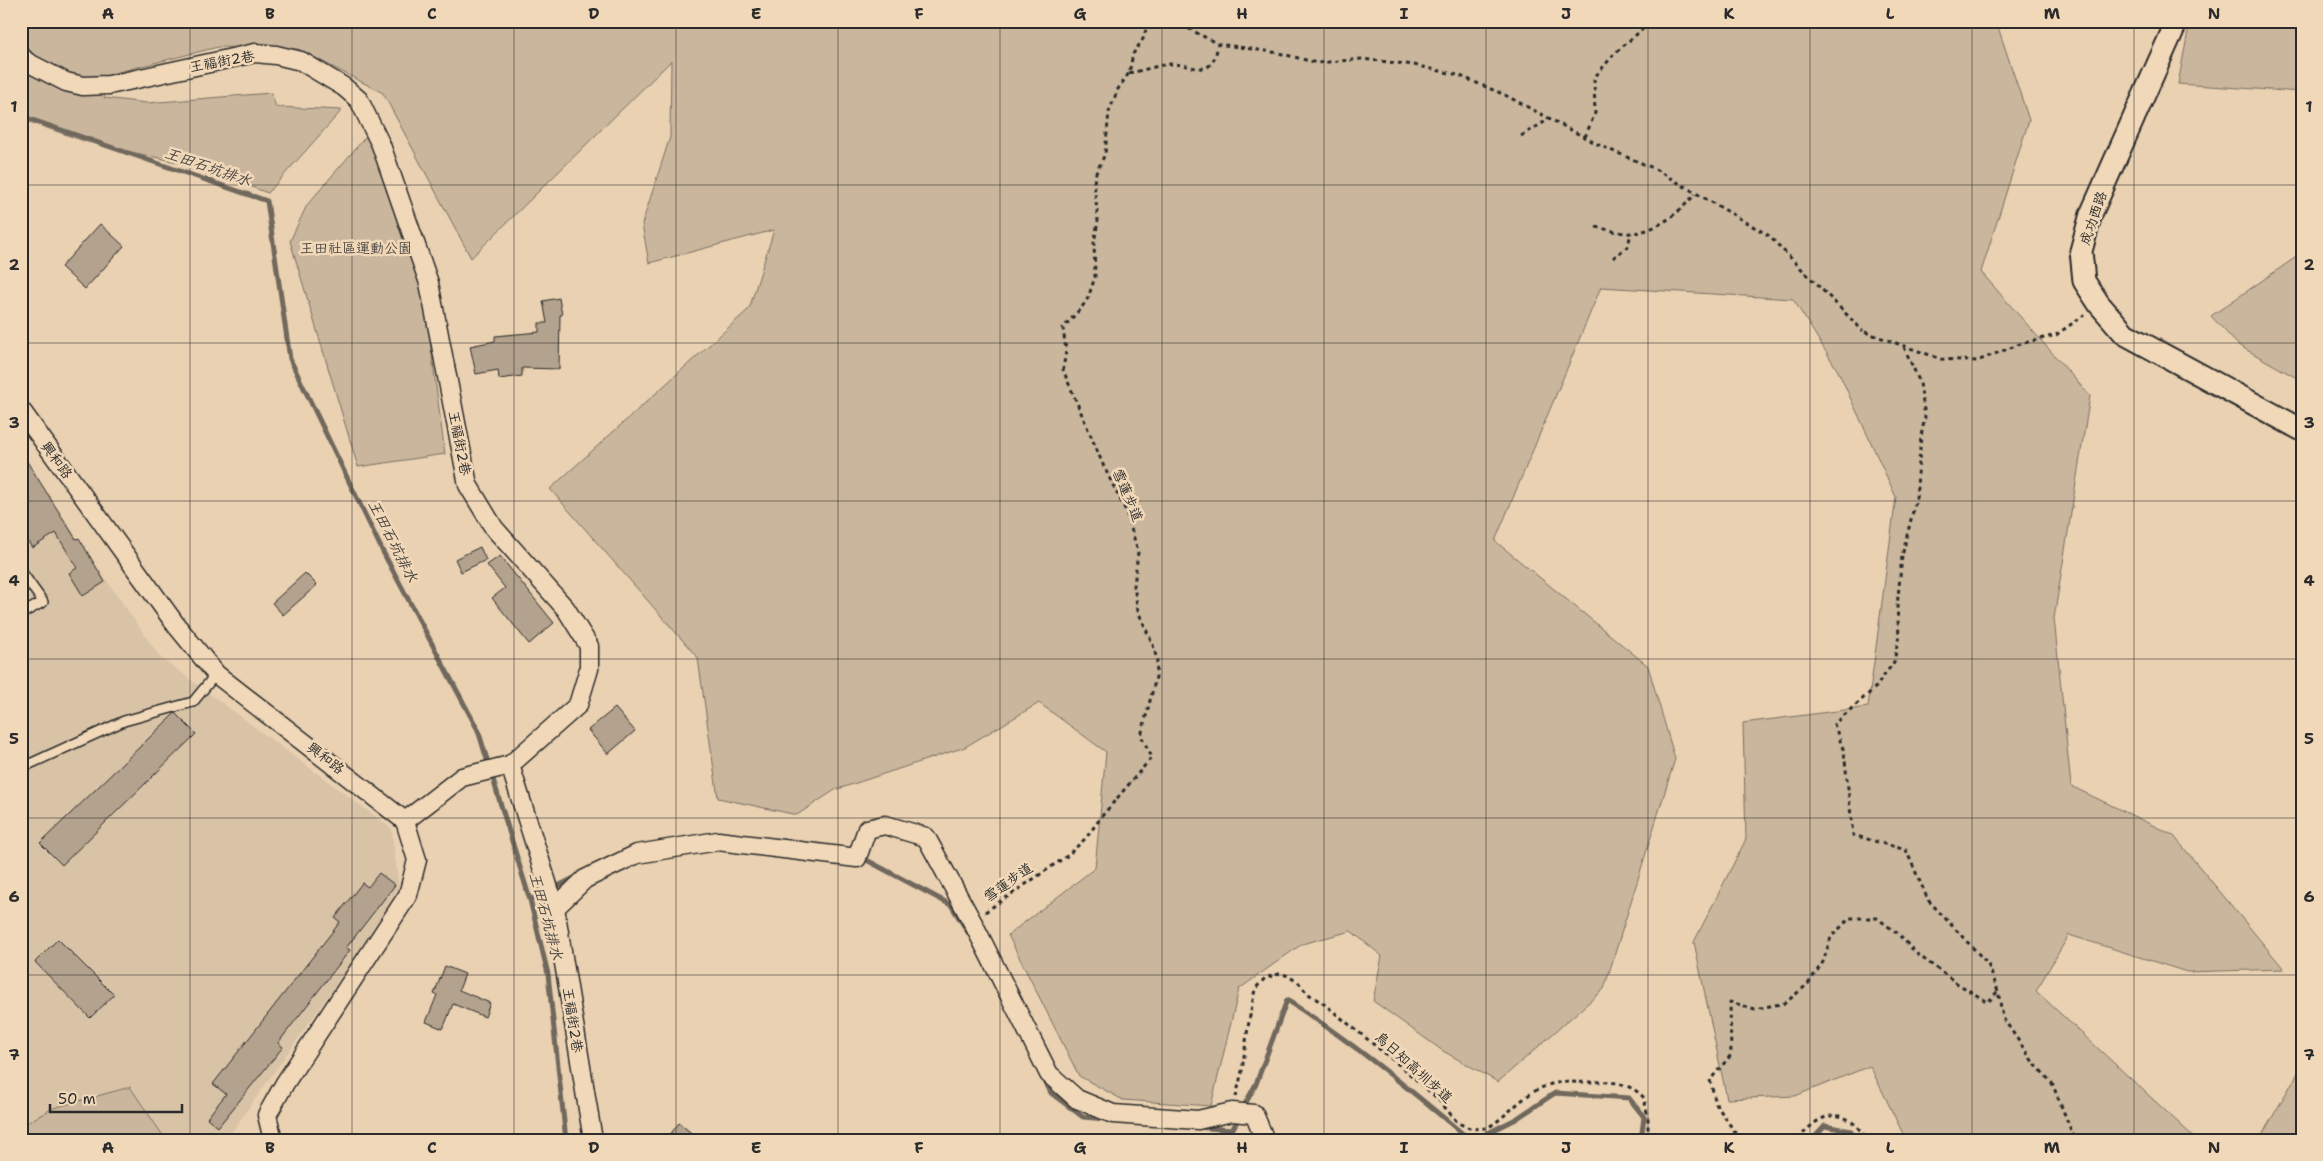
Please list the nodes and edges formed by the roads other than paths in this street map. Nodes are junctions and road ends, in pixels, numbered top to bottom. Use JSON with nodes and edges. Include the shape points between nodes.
{"nodes":[{"id":1,"x":2177,"y":21,"type":"edge"},
{"id":2,"x":21,"y":56,"type":"edge"},
{"id":3,"x":21,"y":410,"type":"edge"},
{"id":4,"x":2302,"y":430,"type":"edge"},
{"id":5,"x":21,"y":571,"type":"edge"},
{"id":6,"x":21,"y":614,"type":"edge"},
{"id":7,"x":216,"y":674,"type":"junction"},
{"id":8,"x":510,"y":765,"type":"junction"},
{"id":9,"x":21,"y":768,"type":"edge"},
{"id":10,"x":405,"y":821,"type":"junction"},
{"id":11,"x":551,"y":896,"type":"junction"},
{"id":12,"x":273,"y":1140,"type":"edge"},
{"id":13,"x":593,"y":1140,"type":"edge"},
{"id":14,"x":1265,"y":1140,"type":"edge"}],
"edges":[{"from":1,"to":4,"type":"street","name":"成功西路","via":[[2092,214],[2081,252],[2084,281],[2125,334]]},
{"from":2,"to":8,"type":"street","name":"王福街2巷","via":[[26,62],[66,82],[83,86],[109,85],[255,53],[276,55],[301,61],[359,100],[381,146],[429,282],[468,485],[494,528],[566,609],[589,646],[589,669],[578,705]]},
{"from":3,"to":7,"type":"street","name":"興和路","via":[[176,625]]},
{"from":5,"to":6,"type":"lane","via":[[43,602]]},
{"from":7,"to":9,"type":"lane","via":[[192,702],[124,721]]},
{"from":7,"to":10,"type":"street","name":"興和路"},
{"from":8,"to":10,"type":"street","via":[[462,777]]},
{"from":8,"to":11,"type":"street","name":"王福街2巷"},
{"from":10,"to":12,"type":"street","via":[[417,860],[408,895],[266,1115]]},
{"from":11,"to":13,"type":"street","name":"王福街2巷"},
{"from":11,"to":14,"type":"street","via":[[637,854],[718,841],[857,858],[867,829],[885,825],[926,837],[1049,1074],[1077,1099],[1113,1114],[1198,1120],[1232,1112],[1254,1114]]}]}
